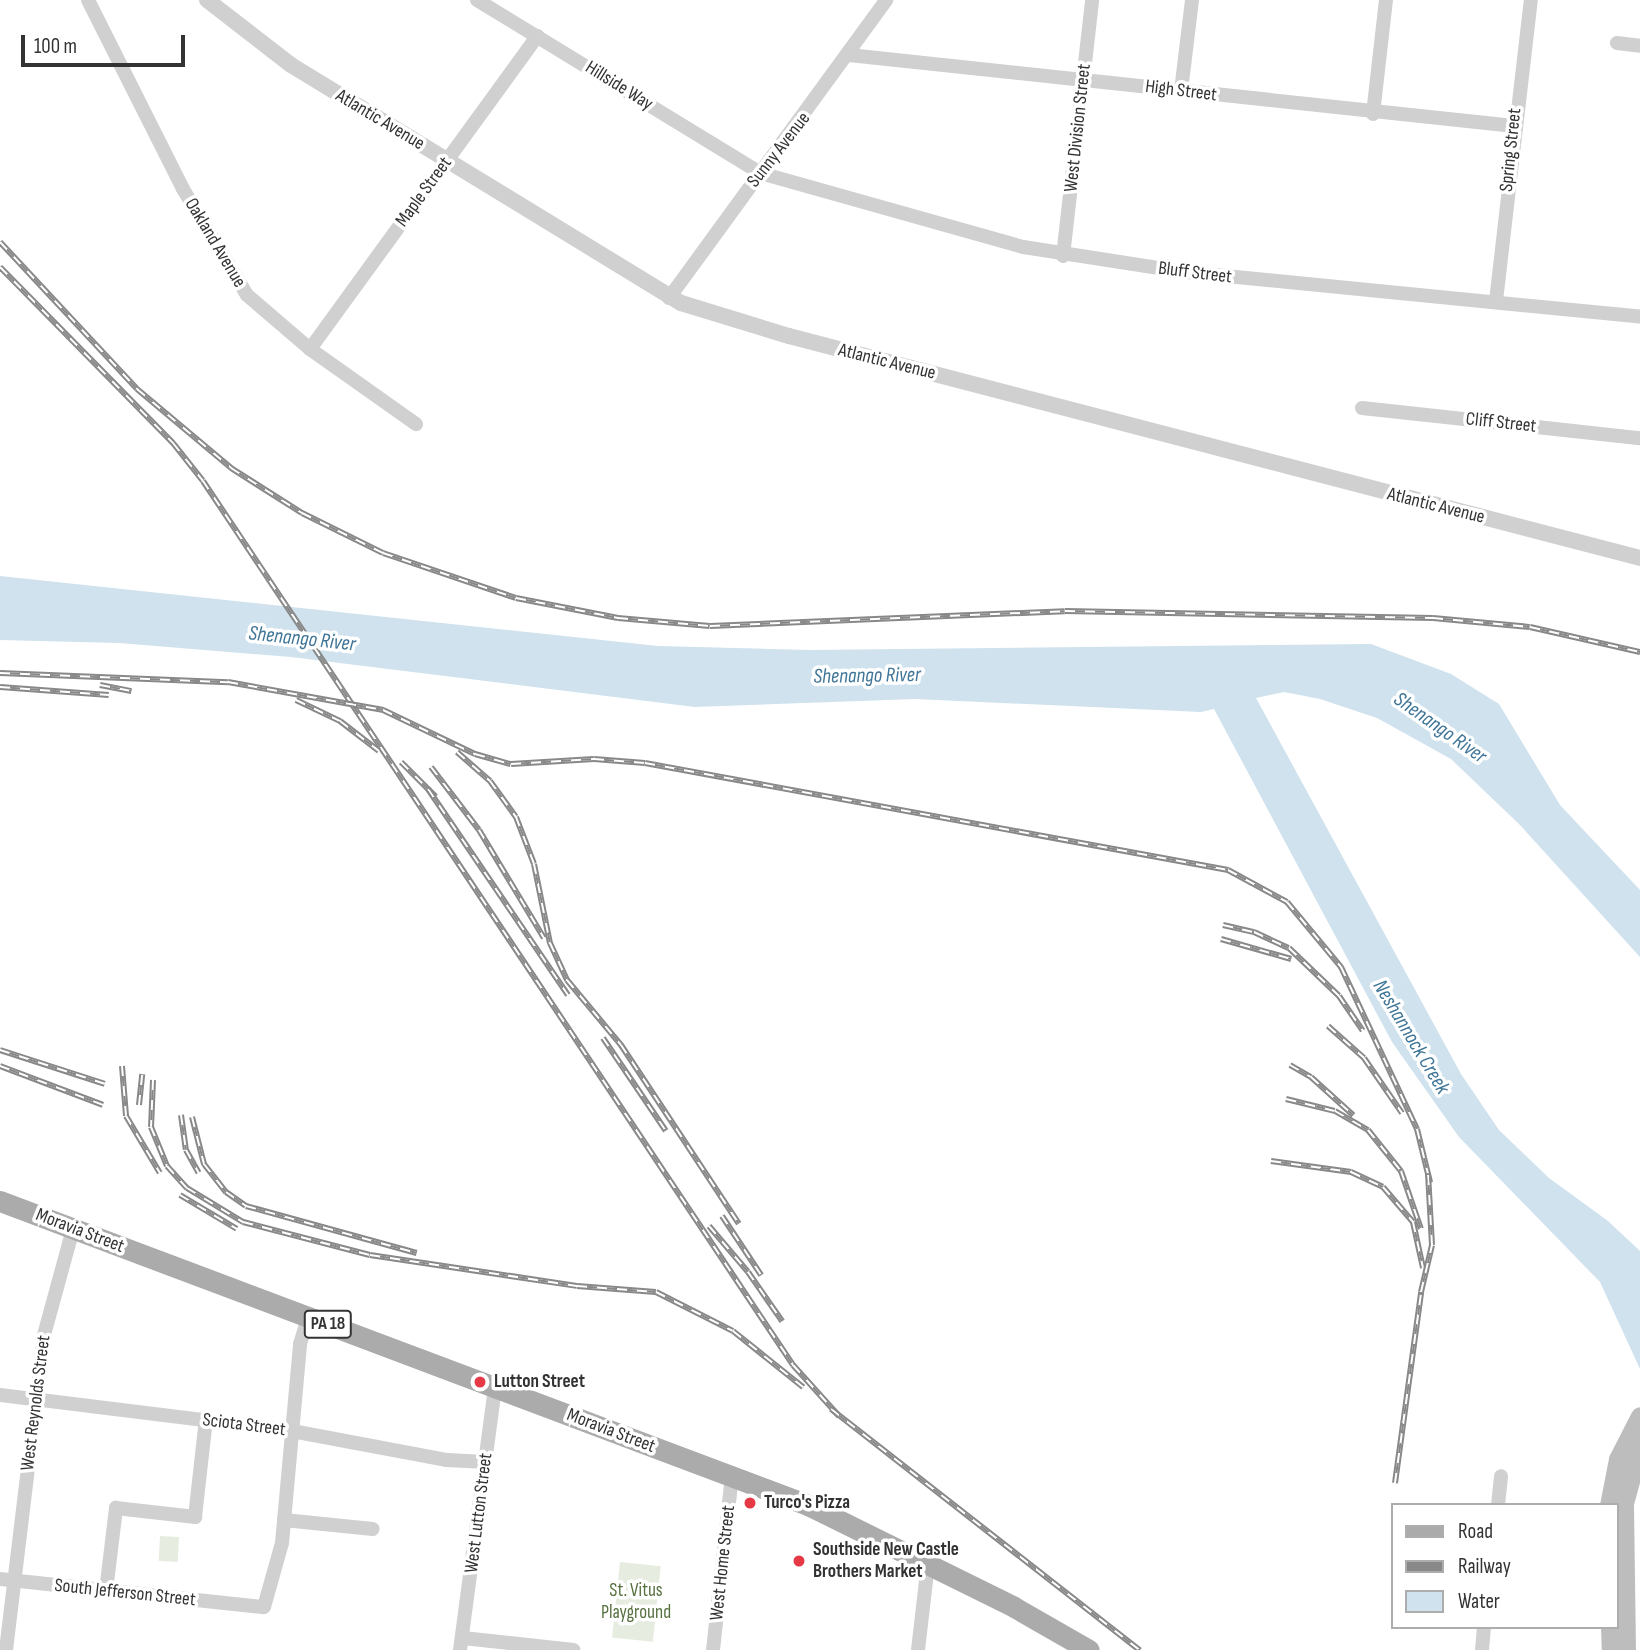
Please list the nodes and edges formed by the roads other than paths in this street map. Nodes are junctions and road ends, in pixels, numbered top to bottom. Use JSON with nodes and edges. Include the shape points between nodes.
{"nodes":[{"id":1,"x":88,"y":0,"type":"edge"},
{"id":2,"x":207,"y":0,"type":"edge"},
{"id":3,"x":477,"y":0,"type":"edge"},
{"id":4,"x":886,"y":0,"type":"edge"},
{"id":5,"x":1092,"y":0,"type":"edge"},
{"id":6,"x":1192,"y":0,"type":"edge"},
{"id":7,"x":1386,"y":0,"type":"edge"},
{"id":8,"x":1531,"y":0,"type":"edge"},
{"id":9,"x":537,"y":36,"type":"junction"},
{"id":10,"x":1617,"y":43,"type":"dead end"},
{"id":11,"x":1640,"y":46,"type":"edge"},
{"id":12,"x":849,"y":55,"type":"junction"},
{"id":13,"x":1083,"y":79,"type":"junction"},
{"id":14,"x":1181,"y":91,"type":"junction"},
{"id":15,"x":1373,"y":114,"type":"junction"},
{"id":16,"x":1514,"y":126,"type":"junction"},
{"id":17,"x":447,"y":160,"type":"junction"},
{"id":18,"x":760,"y":173,"type":"junction"},
{"id":19,"x":1063,"y":256,"type":"junction"},
{"id":20,"x":669,"y":298,"type":"junction"},
{"id":21,"x":1496,"y":301,"type":"junction"},
{"id":22,"x":1640,"y":317,"type":"edge"},
{"id":23,"x":310,"y":349,"type":"junction"},
{"id":24,"x":1362,"y":408,"type":"dead end"},
{"id":25,"x":416,"y":424,"type":"dead end"},
{"id":26,"x":1640,"y":438,"type":"edge"},
{"id":27,"x":1640,"y":558,"type":"edge"},
{"id":28,"x":0,"y":1201,"type":"edge"},
{"id":29,"x":73,"y":1229,"type":"junction"},
{"id":30,"x":308,"y":1317,"type":"junction"},
{"id":31,"x":495,"y":1387,"type":"junction"},
{"id":32,"x":0,"y":1395,"type":"edge"},
{"id":33,"x":36,"y":1400,"type":"junction"},
{"id":34,"x":1640,"y":1416,"type":"edge"},
{"id":35,"x":206,"y":1419,"type":"junction"},
{"id":36,"x":292,"y":1431,"type":"junction"},
{"id":37,"x":1640,"y":1445,"type":"edge"},
{"id":38,"x":486,"y":1462,"type":"junction"},
{"id":39,"x":732,"y":1476,"type":"junction"},
{"id":40,"x":1501,"y":1476,"type":"dead end"},
{"id":41,"x":1498,"y":1503,"type":"edge"},
{"id":42,"x":1609,"y":1503,"type":"edge"},
{"id":43,"x":284,"y":1520,"type":"junction"},
{"id":44,"x":373,"y":1529,"type":"dead end"},
{"id":45,"x":928,"y":1563,"type":"junction"},
{"id":46,"x":7,"y":1580,"type":"edge"},
{"id":47,"x":106,"y":1591,"type":"junction"},
{"id":48,"x":1484,"y":1629,"type":"edge"},
{"id":49,"x":1610,"y":1629,"type":"edge"},
{"id":50,"x":461,"y":1644,"type":"edge"},
{"id":51,"x":532,"y":1648,"type":"edge"},
{"id":52,"x":6,"y":1650,"type":"edge"},
{"id":53,"x":573,"y":1650,"type":"edge"},
{"id":54,"x":713,"y":1650,"type":"edge"},
{"id":55,"x":918,"y":1650,"type":"edge"},
{"id":56,"x":1089,"y":1650,"type":"edge"},
{"id":57,"x":1482,"y":1650,"type":"edge"},
{"id":58,"x":1611,"y":1650,"type":"edge"},
{"id":59,"x":1626,"y":1650,"type":"edge"}],
"edges":[{"from":1,"to":23,"type":"street","name":"Oakland Avenue","via":[[183,189],[234,278],[261,311]]},
{"from":2,"to":17,"type":"street","name":"Atlantic Avenue","via":[[282,59]]},
{"from":3,"to":9,"type":"street","name":"Hillside Way"},
{"from":4,"to":12,"type":"street","name":"Sunny Avenue"},
{"from":5,"to":13,"type":"street","name":"West Division Street"},
{"from":6,"to":14,"type":"street"},
{"from":7,"to":15,"type":"street"},
{"from":8,"to":16,"type":"street","name":"Spring Street"},
{"from":9,"to":17,"type":"street","name":"Maple Street"},
{"from":9,"to":18,"type":"street","name":"Hillside Way"},
{"from":10,"to":11,"type":"street"},
{"from":12,"to":13,"type":"street","name":"High Street"},
{"from":12,"to":18,"type":"street","name":"Sunny Avenue"},
{"from":13,"to":14,"type":"street","name":"High Street"},
{"from":13,"to":19,"type":"street","name":"West Division Street"},
{"from":14,"to":15,"type":"street","name":"High Street"},
{"from":15,"to":16,"type":"street","name":"High Street"},
{"from":16,"to":21,"type":"street","name":"Spring Street"},
{"from":17,"to":20,"type":"street","name":"Atlantic Avenue"},
{"from":17,"to":23,"type":"street","name":"Maple Street"},
{"from":18,"to":19,"type":"street","name":"Bluff Street"},
{"from":18,"to":20,"type":"street","name":"Sunny Avenue"},
{"from":19,"to":21,"type":"street","name":"Bluff Street","via":[[1252,280]]},
{"from":20,"to":27,"type":"street","name":"Atlantic Avenue","via":[[789,336]]},
{"from":21,"to":22,"type":"street","name":"Bluff Street"},
{"from":23,"to":25,"type":"street","name":"Oakland Avenue"},
{"from":24,"to":26,"type":"street","name":"Cliff Street"},
{"from":28,"to":29,"type":"main road","name":"Moravia Street","number":"PA 18"},
{"from":29,"to":30,"type":"main road","name":"Moravia Street","number":"PA 18"},
{"from":29,"to":33,"type":"street","name":"West Reynolds Street","via":[[48,1311]]},
{"from":30,"to":31,"type":"main road","name":"Moravia Street","number":"PA 18"},
{"from":30,"to":36,"type":"street","via":[[300,1344]]},
{"from":31,"to":38,"type":"street","name":"West Lutton Street"},
{"from":31,"to":39,"type":"main road","name":"Moravia Street","number":"PA 18"},
{"from":32,"to":33,"type":"street","name":"Sciota Street"},
{"from":33,"to":35,"type":"street","name":"Sciota Street"},
{"from":33,"to":46,"type":"street","name":"West Reynolds Street"},
{"from":34,"to":42,"type":"main road","via":[[1618,1459]]},
{"from":35,"to":36,"type":"street","name":"Sciota Street"},
{"from":35,"to":47,"type":"street","via":[[195,1517],[116,1508]]},
{"from":36,"to":38,"type":"street","name":"Sciota Street","via":[[447,1460]]},
{"from":36,"to":43,"type":"street"},
{"from":37,"to":59,"type":"main road","via":[[1624,1503]]},
{"from":38,"to":50,"type":"street","name":"West Lutton Street"},
{"from":39,"to":45,"type":"main road","name":"Moravia Street","number":"PA 18","via":[[834,1516]]},
{"from":39,"to":54,"type":"street","name":"West Home Street"},
{"from":40,"to":41,"type":"street"},
{"from":43,"to":44,"type":"street"},
{"from":43,"to":47,"type":"street","name":"South Jefferson Street","via":[[278,1563],[264,1607]]},
{"from":45,"to":55,"type":"street"},
{"from":45,"to":56,"type":"main road","name":"Moravia Street","number":"PA 18"},
{"from":46,"to":47,"type":"street","name":"South Jefferson Street"},
{"from":46,"to":52,"type":"street","name":"West Reynolds Street"},
{"from":48,"to":57,"type":"street"},
{"from":49,"to":58,"type":"main road"},
{"from":50,"to":51,"type":"street"},
{"from":51,"to":53,"type":"street"}]}
